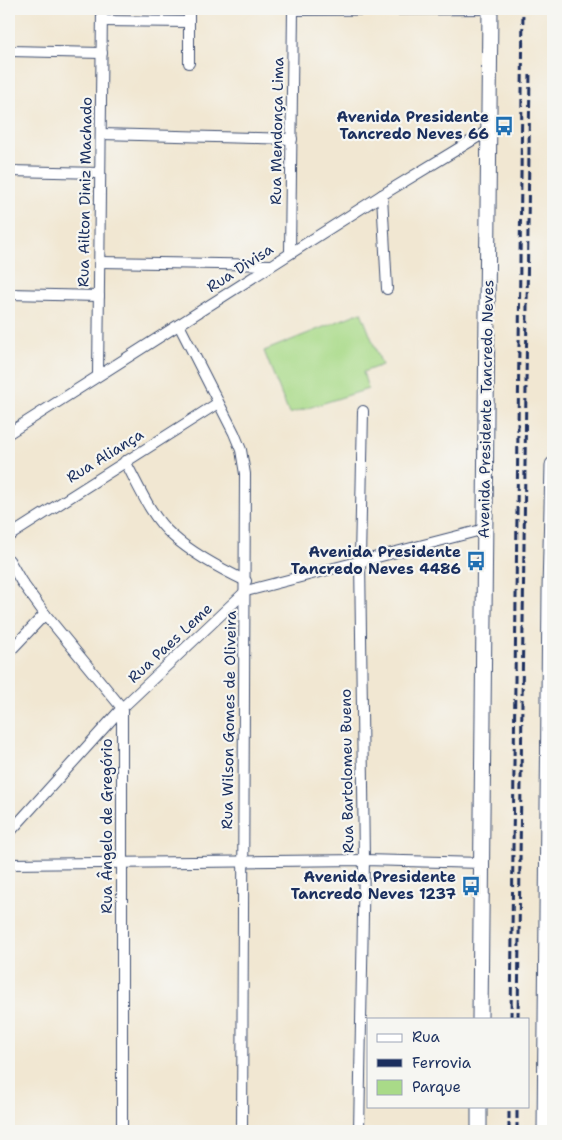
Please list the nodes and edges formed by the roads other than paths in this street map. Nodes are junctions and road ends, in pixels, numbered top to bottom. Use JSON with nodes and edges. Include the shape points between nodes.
{"nodes":[{"id":1,"x":102,"y":9,"type":"edge"},
{"id":2,"x":189,"y":9,"type":"edge"},
{"id":3,"x":294,"y":9,"type":"edge"},
{"id":4,"x":490,"y":9,"type":"edge"},
{"id":5,"x":102,"y":21,"type":"junction"},
{"id":6,"x":189,"y":22,"type":"junction"},
{"id":7,"x":9,"y":51,"type":"edge"},
{"id":8,"x":102,"y":52,"type":"junction"},
{"id":9,"x":190,"y":63,"type":"dead end"},
{"id":10,"x":489,"y":130,"type":"junction"},
{"id":11,"x":101,"y":134,"type":"junction"},
{"id":12,"x":292,"y":139,"type":"junction"},
{"id":13,"x":9,"y":171,"type":"edge"},
{"id":14,"x":100,"y":173,"type":"junction"},
{"id":15,"x":382,"y":195,"type":"junction"},
{"id":16,"x":290,"y":253,"type":"junction"},
{"id":17,"x":100,"y":262,"type":"junction"},
{"id":18,"x":271,"y":265,"type":"junction"},
{"id":19,"x":387,"y":289,"type":"dead end"},
{"id":20,"x":9,"y":294,"type":"edge"},
{"id":21,"x":99,"y":296,"type":"junction"},
{"id":22,"x":179,"y":325,"type":"junction"},
{"id":23,"x":98,"y":375,"type":"junction"},
{"id":24,"x":218,"y":403,"type":"junction"},
{"id":25,"x":363,"y":411,"type":"dead end"},
{"id":26,"x":9,"y":433,"type":"edge"},
{"id":27,"x":125,"y":461,"type":"junction"},
{"id":28,"x":553,"y":465,"type":"edge"},
{"id":29,"x":485,"y":529,"type":"junction"},
{"id":30,"x":9,"y":536,"type":"edge"},
{"id":31,"x":9,"y":560,"type":"edge"},
{"id":32,"x":360,"y":560,"type":"junction"},
{"id":33,"x":246,"y":586,"type":"junction"},
{"id":34,"x":551,"y":590,"type":"edge"},
{"id":35,"x":44,"y":614,"type":"junction"},
{"id":36,"x":9,"y":652,"type":"edge"},
{"id":37,"x":122,"y":708,"type":"junction"},
{"id":38,"x":9,"y":833,"type":"edge"},
{"id":39,"x":242,"y":860,"type":"junction"},
{"id":40,"x":364,"y":860,"type":"junction"},
{"id":41,"x":122,"y":862,"type":"junction"},
{"id":42,"x":9,"y":864,"type":"edge"},
{"id":43,"x":482,"y":864,"type":"junction"},
{"id":44,"x":480,"y":1018,"type":"edge"},
{"id":45,"x":480,"y":1108,"type":"edge"},
{"id":46,"x":122,"y":1131,"type":"edge"},
{"id":47,"x":242,"y":1131,"type":"edge"},
{"id":48,"x":359,"y":1131,"type":"edge"},
{"id":49,"x":479,"y":1131,"type":"edge"},
{"id":50,"x":545,"y":1131,"type":"edge"}],
"edges":[{"from":1,"to":5,"type":"street","name":"Rua Ailton Diniz Machado"},
{"from":2,"to":6,"type":"street"},
{"from":3,"to":4,"type":"street"},
{"from":3,"to":12,"type":"street","name":"Rua Mendonça Lima"},
{"from":4,"to":10,"type":"main road","name":"Avenida Presidente Tancredo Neves"},
{"from":5,"to":6,"type":"street"},
{"from":5,"to":8,"type":"street","name":"Rua Ailton Diniz Machado"},
{"from":6,"to":9,"type":"street"},
{"from":7,"to":8,"type":"street"},
{"from":8,"to":11,"type":"street","name":"Rua Ailton Diniz Machado"},
{"from":10,"to":15,"type":"street","name":"Rua Divisa"},
{"from":10,"to":29,"type":"main road","name":"Avenida Presidente Tancredo Neves"},
{"from":11,"to":12,"type":"street"},
{"from":11,"to":14,"type":"street","name":"Rua Ailton Diniz Machado"},
{"from":12,"to":16,"type":"street","name":"Rua Mendonça Lima"},
{"from":13,"to":14,"type":"street"},
{"from":14,"to":17,"type":"street","name":"Rua Ailton Diniz Machado"},
{"from":15,"to":16,"type":"street","name":"Rua Divisa"},
{"from":15,"to":19,"type":"street"},
{"from":16,"to":18,"type":"street","name":"Rua Divisa"},
{"from":17,"to":18,"type":"street"},
{"from":17,"to":21,"type":"street","name":"Rua Ailton Diniz Machado"},
{"from":18,"to":22,"type":"street","name":"Rua Divisa"},
{"from":20,"to":21,"type":"street"},
{"from":21,"to":23,"type":"street","name":"Rua Ailton Diniz Machado"},
{"from":22,"to":23,"type":"street","name":"Rua Divisa"},
{"from":22,"to":24,"type":"street","name":"Rua Wilson Gomes de Oliveira"},
{"from":23,"to":26,"type":"street","name":"Rua Divisa"},
{"from":24,"to":27,"type":"street","name":"Rua Aliança"},
{"from":24,"to":33,"type":"street","name":"Rua Wilson Gomes de Oliveira","via":[[242,450]]},
{"from":25,"to":32,"type":"street","name":"Rua Bartolomeu Bueno"},
{"from":27,"to":30,"type":"street","name":"Rua Aliança"},
{"from":27,"to":33,"type":"street","via":[[151,510],[173,536]]},
{"from":28,"to":34,"type":"main road"},
{"from":29,"to":32,"type":"street","name":"Rua Paes Leme"},
{"from":29,"to":43,"type":"main road","name":"Avenida Presidente Tancredo Neves"},
{"from":31,"to":35,"type":"street"},
{"from":32,"to":33,"type":"street","name":"Rua Paes Leme"},
{"from":32,"to":40,"type":"street","name":"Rua Bartolomeu Bueno"},
{"from":33,"to":37,"type":"street","name":"Rua Paes Leme"},
{"from":33,"to":39,"type":"street","name":"Rua Wilson Gomes de Oliveira"},
{"from":34,"to":50,"type":"main road"},
{"from":35,"to":36,"type":"street"},
{"from":35,"to":37,"type":"street"},
{"from":37,"to":38,"type":"street","name":"Rua Paes Leme"},
{"from":37,"to":41,"type":"street","name":"Rua Ângelo de Gregório"},
{"from":39,"to":40,"type":"street"},
{"from":39,"to":41,"type":"street"},
{"from":39,"to":47,"type":"street","name":"Rua Wilson Gomes de Oliveira"},
{"from":40,"to":43,"type":"street"},
{"from":40,"to":48,"type":"street","name":"Rua Bartolomeu Bueno"},
{"from":41,"to":42,"type":"street"},
{"from":41,"to":46,"type":"street","name":"Rua Ângelo de Gregório"},
{"from":43,"to":44,"type":"main road","name":"Avenida Presidente Tancredo Neves"},
{"from":45,"to":49,"type":"main road"}]}
